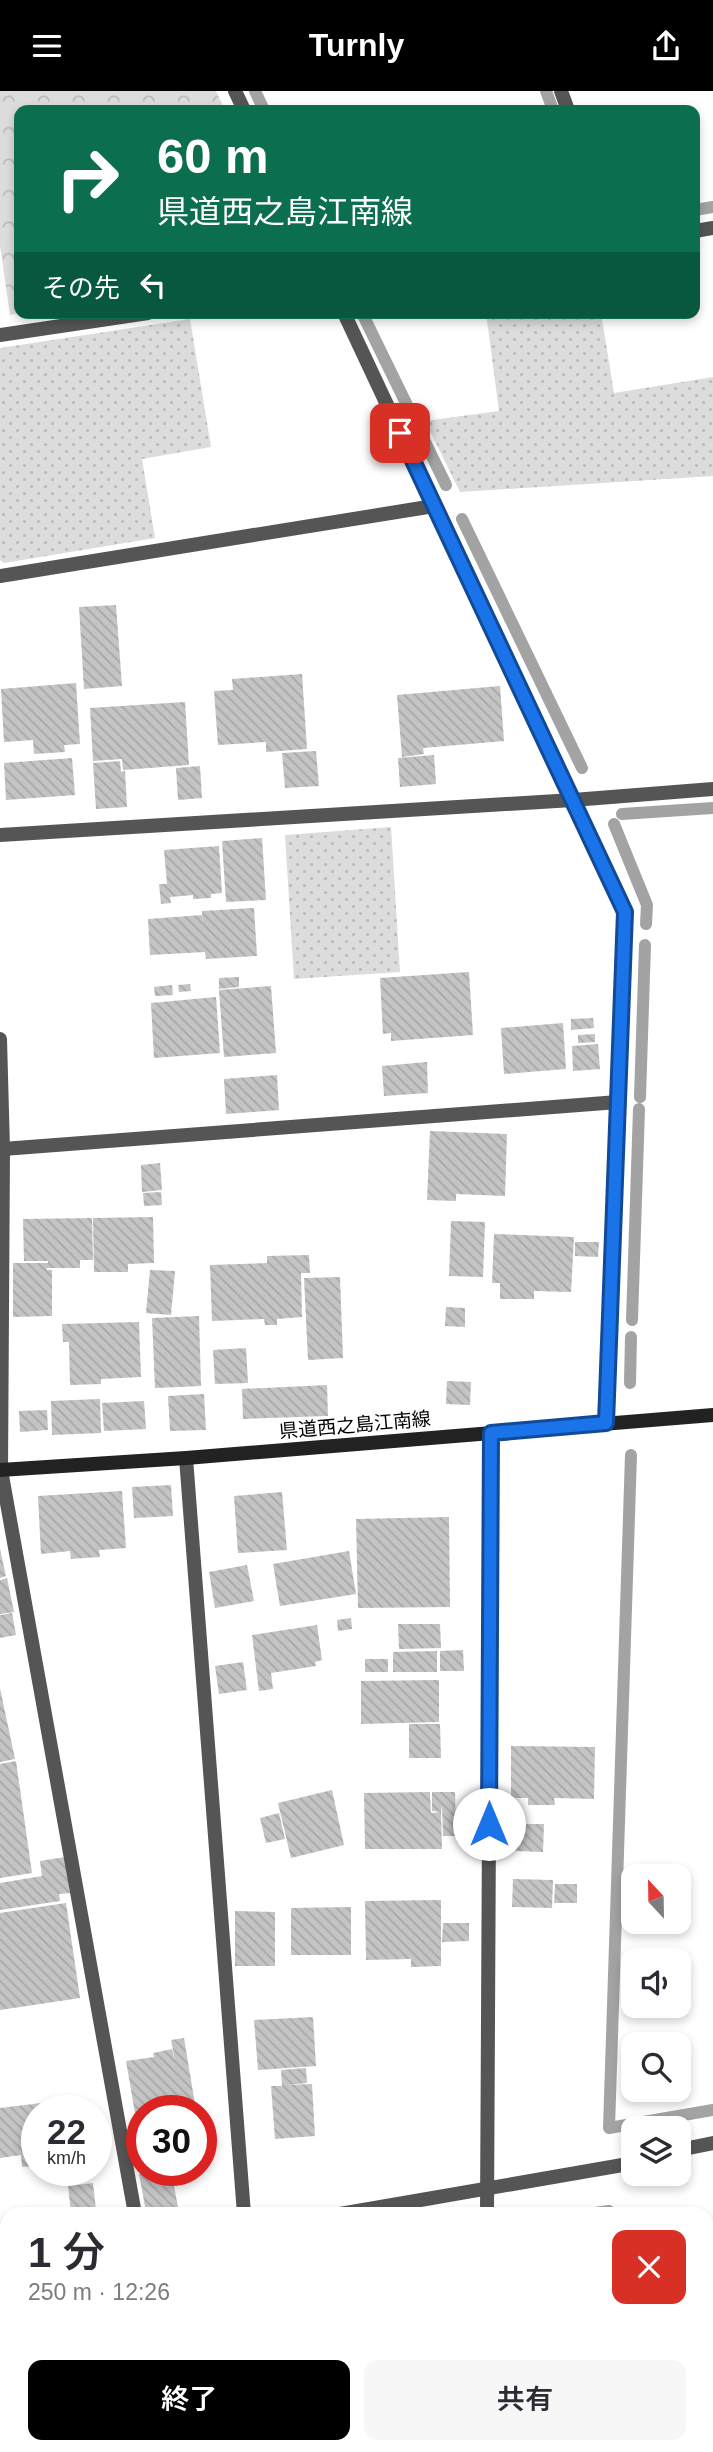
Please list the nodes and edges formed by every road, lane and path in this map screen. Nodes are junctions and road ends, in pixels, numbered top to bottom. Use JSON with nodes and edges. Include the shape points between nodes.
{"nodes":[{"id":1,"x":108,"y":319,"type":"edge"},
{"id":2,"x":347,"y":319,"type":"edge"},
{"id":3,"x":0,"y":335,"type":"edge"},
{"id":4,"x":434,"y":506,"type":"junction"},
{"id":5,"x":0,"y":576,"type":"edge"},
{"id":6,"x":713,"y":789,"type":"edge"},
{"id":7,"x":573,"y":800,"type":"junction"},
{"id":8,"x":0,"y":835,"type":"edge"},
{"id":9,"x":0,"y":1042,"type":"edge"},
{"id":10,"x":618,"y":1102,"type":"junction"},
{"id":11,"x":3,"y":1149,"type":"junction"},
{"id":12,"x":713,"y":1415,"type":"edge"},
{"id":13,"x":606,"y":1423,"type":"junction"},
{"id":14,"x":491,"y":1433,"type":"junction"},
{"id":15,"x":186,"y":1458,"type":"junction"},
{"id":16,"x":1,"y":1470,"type":"edge"},
{"id":17,"x":713,"y":2143,"type":"edge"},
{"id":18,"x":691,"y":2148,"type":"edge"},
{"id":19,"x":621,"y":2165,"type":"edge"},
{"id":20,"x":488,"y":2188,"type":"junction"},
{"id":21,"x":134,"y":2207,"type":"edge"},
{"id":22,"x":243,"y":2207,"type":"edge"},
{"id":23,"x":380,"y":2207,"type":"edge"},
{"id":24,"x":488,"y":2207,"type":"edge"}],
"edges":[{"from":1,"to":3,"type":"street"},
{"from":2,"to":4,"type":"street"},
{"from":4,"to":5,"type":"street"},
{"from":4,"to":7,"type":"street"},
{"from":6,"to":7,"type":"street"},
{"from":7,"to":8,"type":"street"},
{"from":7,"to":10,"type":"street","via":[[625,912]]},
{"from":9,"to":11,"type":"street"},
{"from":10,"to":11,"type":"street"},
{"from":10,"to":13,"type":"street"},
{"from":11,"to":16,"type":"street"},
{"from":12,"to":13,"type":"main road","name":"県道西之島江南線"},
{"from":13,"to":14,"type":"main road","name":"県道西之島江南線"},
{"from":14,"to":15,"type":"main road","name":"県道西之島江南線"},
{"from":14,"to":20,"type":"street"},
{"from":15,"to":16,"type":"main road","name":"県道西之島江南線"},
{"from":15,"to":22,"type":"street"},
{"from":16,"to":21,"type":"street"},
{"from":17,"to":18,"type":"street"},
{"from":19,"to":20,"type":"street"},
{"from":20,"to":23,"type":"street"},
{"from":20,"to":24,"type":"street"}]}
